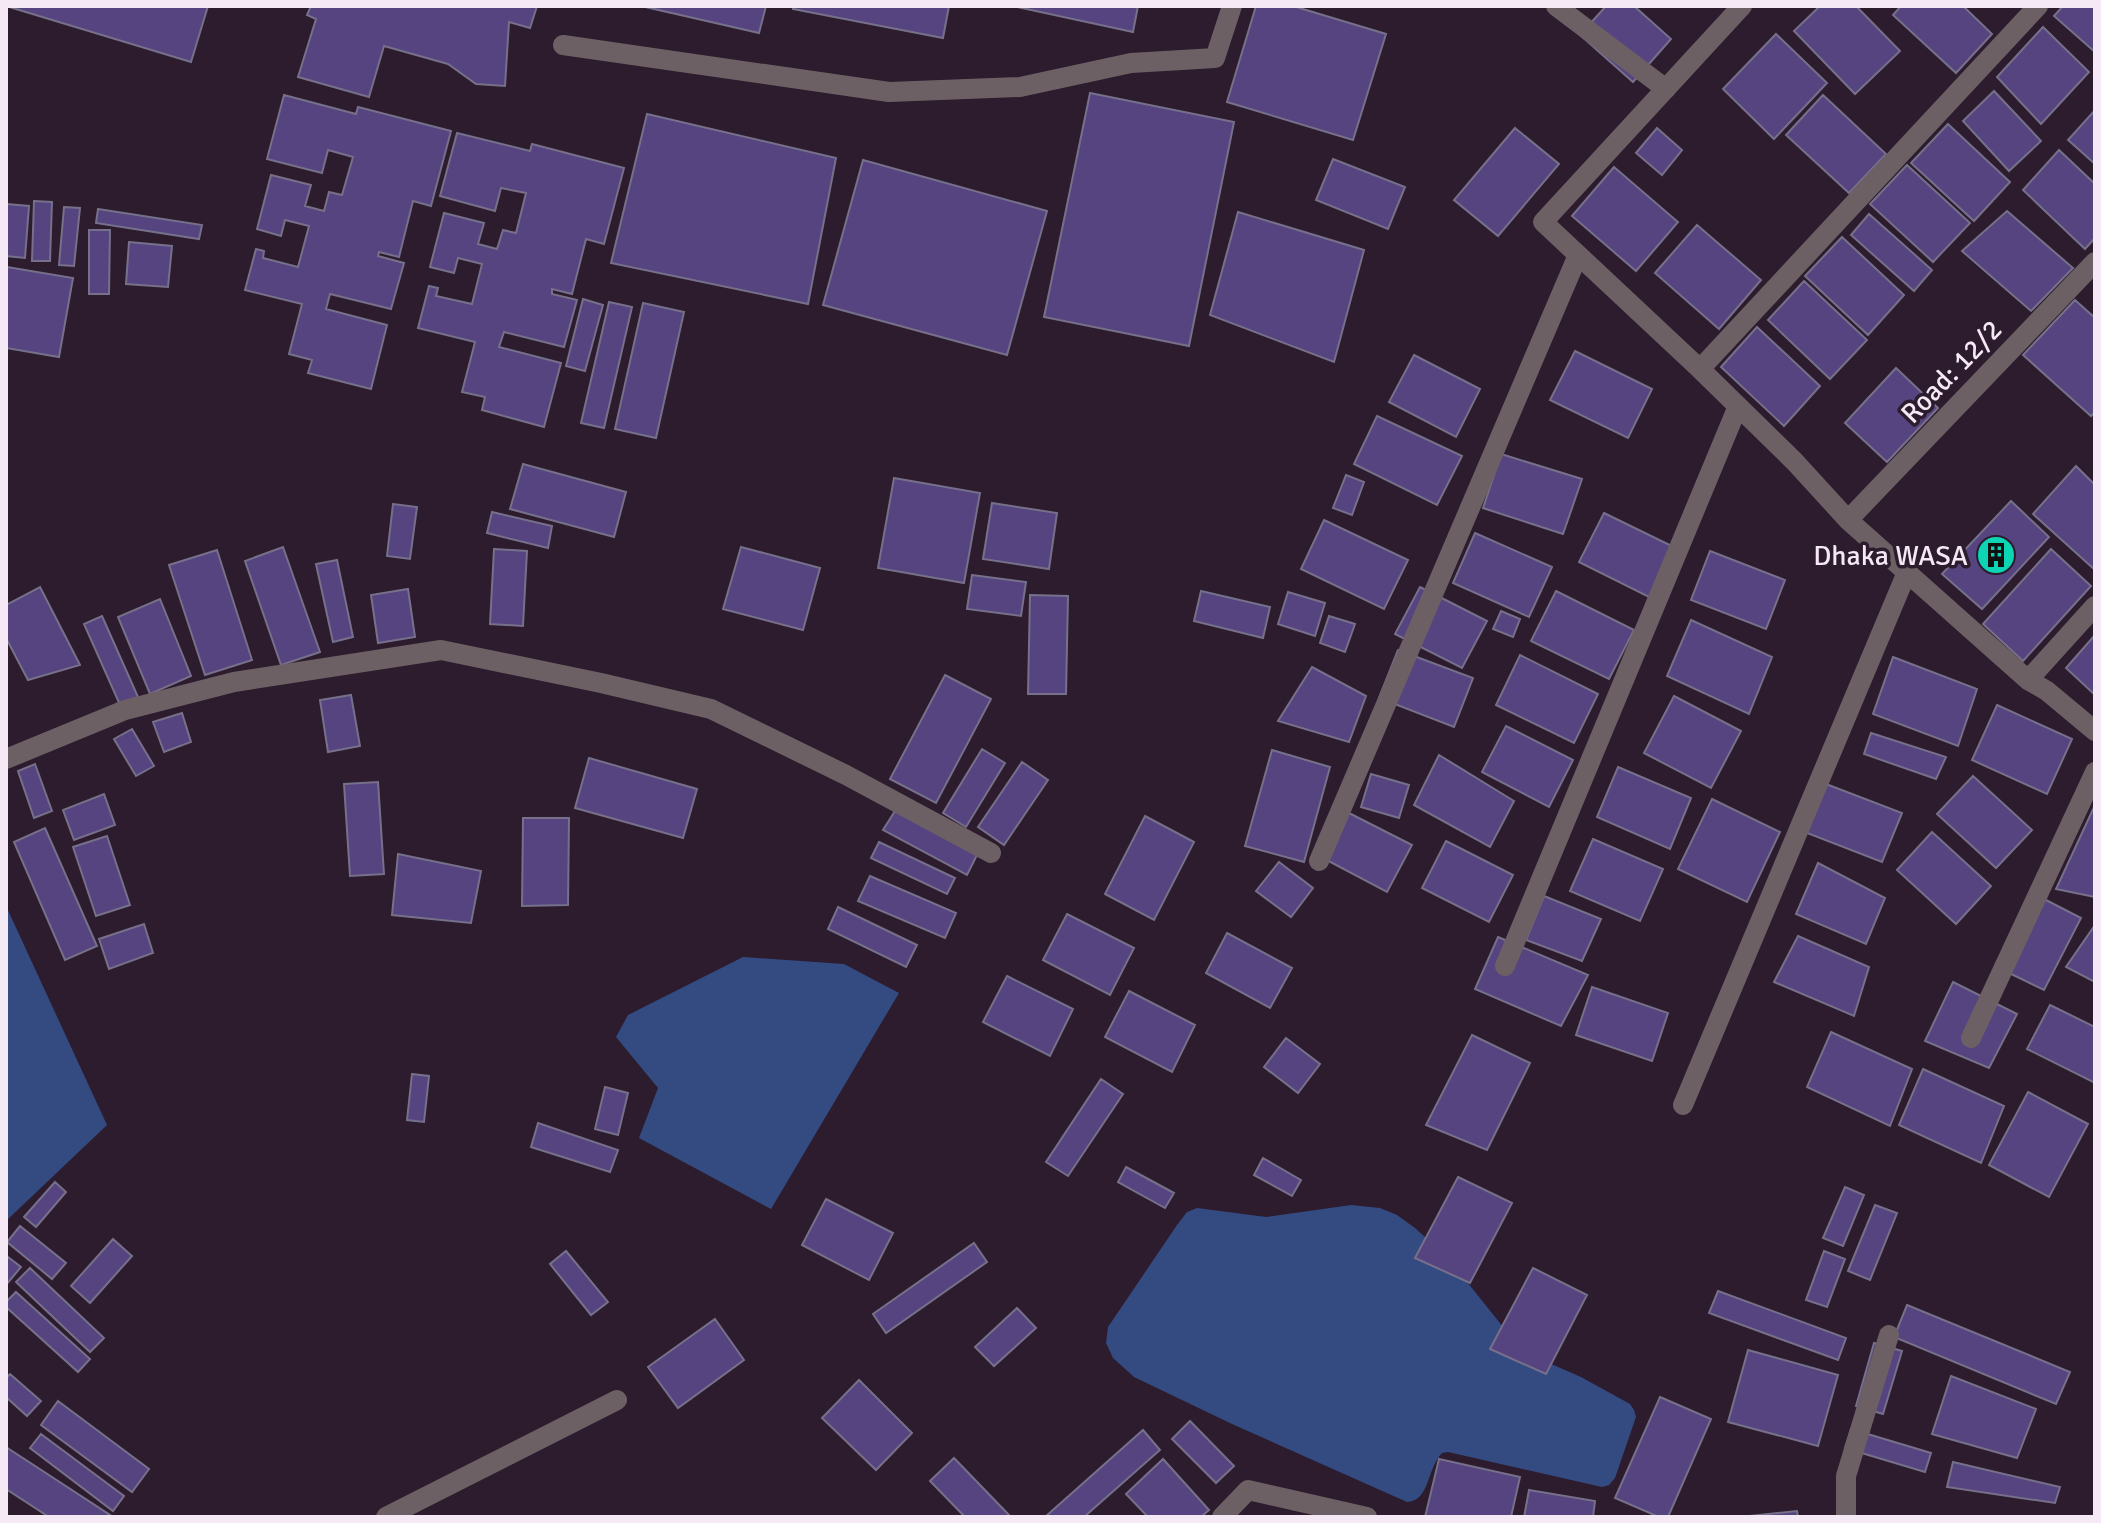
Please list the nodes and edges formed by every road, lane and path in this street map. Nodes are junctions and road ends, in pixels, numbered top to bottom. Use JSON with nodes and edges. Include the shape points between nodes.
{"nodes":[{"id":1,"x":1232,"y":6,"type":"edge"},
{"id":2,"x":1556,"y":6,"type":"edge"},
{"id":3,"x":1742,"y":6,"type":"edge"},
{"id":4,"x":2038,"y":6,"type":"edge"},
{"id":5,"x":563,"y":45,"type":"dead end"},
{"id":6,"x":1666,"y":89,"type":"junction"},
{"id":7,"x":1578,"y":255,"type":"junction"},
{"id":8,"x":2095,"y":262,"type":"edge"},
{"id":9,"x":1700,"y":369,"type":"junction"},
{"id":10,"x":1738,"y":406,"type":"junction"},
{"id":11,"x":1848,"y":520,"type":"junction"},
{"id":12,"x":1907,"y":572,"type":"junction"},
{"id":13,"x":2095,"y":606,"type":"edge"},
{"id":14,"x":2028,"y":680,"type":"junction"},
{"id":15,"x":2095,"y":731,"type":"edge"},
{"id":16,"x":6,"y":759,"type":"edge"},
{"id":17,"x":2095,"y":772,"type":"edge"},
{"id":18,"x":991,"y":853,"type":"dead end"},
{"id":19,"x":1319,"y":861,"type":"dead end"},
{"id":20,"x":1505,"y":966,"type":"dead end"},
{"id":21,"x":1971,"y":1038,"type":"dead end"},
{"id":22,"x":1683,"y":1105,"type":"dead end"},
{"id":23,"x":1889,"y":1335,"type":"dead end"},
{"id":24,"x":617,"y":1400,"type":"dead end"},
{"id":25,"x":386,"y":1517,"type":"edge"},
{"id":26,"x":1222,"y":1517,"type":"edge"},
{"id":27,"x":1367,"y":1517,"type":"edge"},
{"id":28,"x":1846,"y":1517,"type":"edge"}],
"edges":[{"from":1,"to":5,"type":"street","via":[[1215,58],[1131,63],[1020,87],[889,92]]},
{"from":2,"to":6,"type":"street"},
{"from":3,"to":6,"type":"street"},
{"from":4,"to":9,"type":"street"},
{"from":6,"to":7,"type":"street","via":[[1543,222]]},
{"from":7,"to":9,"type":"street"},
{"from":7,"to":19,"type":"street"},
{"from":8,"to":11,"type":"street","name":"Road: 12/2"},
{"from":9,"to":10,"type":"street"},
{"from":10,"to":11,"type":"street"},
{"from":10,"to":20,"type":"street"},
{"from":11,"to":12,"type":"street"},
{"from":12,"to":14,"type":"street"},
{"from":12,"to":22,"type":"street"},
{"from":13,"to":14,"type":"street"},
{"from":14,"to":15,"type":"street"},
{"from":16,"to":18,"type":"street","via":[[125,710],[234,682],[441,650],[711,709]]},
{"from":17,"to":21,"type":"street"},
{"from":23,"to":28,"type":"street","via":[[1846,1476]]},
{"from":24,"to":25,"type":"street"},
{"from":26,"to":27,"type":"street","via":[[1248,1490]]}]}
